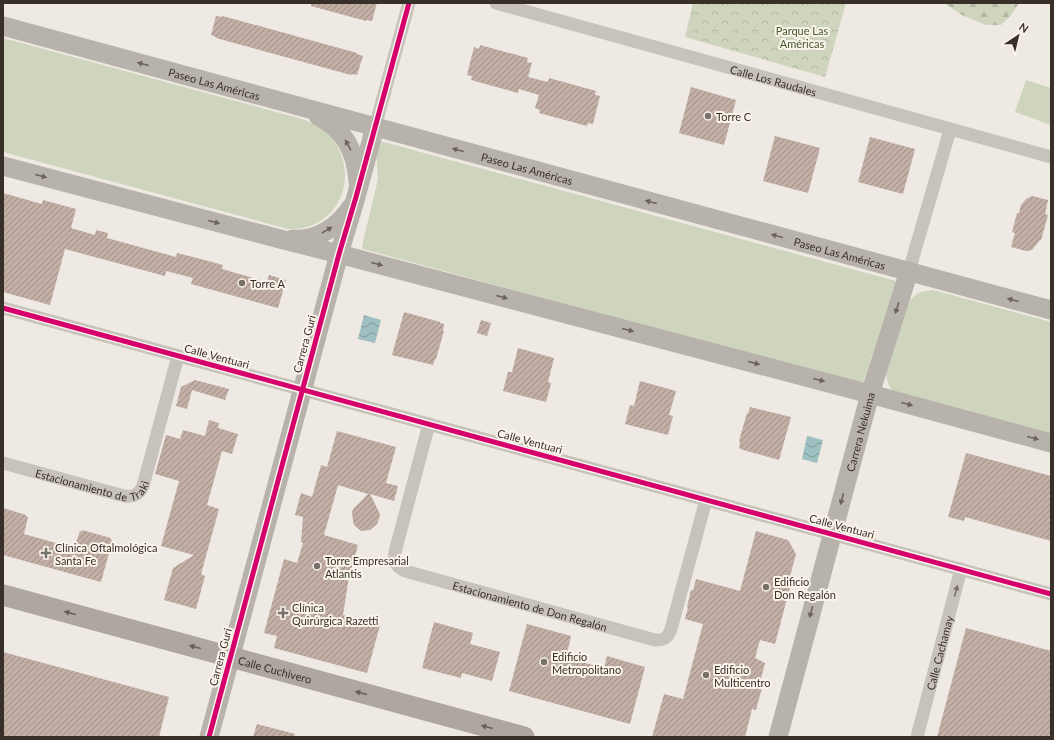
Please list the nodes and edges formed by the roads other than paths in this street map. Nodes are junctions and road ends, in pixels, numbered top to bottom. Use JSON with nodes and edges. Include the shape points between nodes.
{"nodes":[{"id":1,"x":409,"y":3,"type":"edge"},
{"id":2,"x":496,"y":3,"type":"edge"},
{"id":3,"x":3,"y":26,"type":"edge"},
{"id":4,"x":303,"y":108,"type":"junction"},
{"id":5,"x":375,"y":127,"type":"junction"},
{"id":6,"x":950,"y":130,"type":"junction"},
{"id":7,"x":1051,"y":157,"type":"edge"},
{"id":8,"x":3,"y":166,"type":"edge"},
{"id":9,"x":356,"y":196,"type":"junction"},
{"id":10,"x":276,"y":238,"type":"junction"},
{"id":11,"x":339,"y":254,"type":"junction"},
{"id":12,"x":909,"y":271,"type":"junction"},
{"id":13,"x":3,"y":308,"type":"edge"},
{"id":14,"x":1051,"y":310,"type":"edge"},
{"id":15,"x":178,"y":356,"type":"junction"},
{"id":16,"x":302,"y":389,"type":"junction"},
{"id":17,"x":870,"y":394,"type":"junction"},
{"id":18,"x":430,"y":424,"type":"junction"},
{"id":19,"x":1051,"y":443,"type":"edge"},
{"id":20,"x":3,"y":463,"type":"edge"},
{"id":21,"x":706,"y":500,"type":"junction"},
{"id":22,"x":832,"y":534,"type":"junction"},
{"id":23,"x":961,"y":569,"type":"junction"},
{"id":24,"x":1051,"y":594,"type":"edge"},
{"id":25,"x":3,"y":595,"type":"edge"},
{"id":26,"x":230,"y":657,"type":"junction"},
{"id":27,"x":209,"y":737,"type":"edge"},
{"id":28,"x":524,"y":737,"type":"edge"},
{"id":29,"x":778,"y":737,"type":"edge"},
{"id":30,"x":917,"y":737,"type":"edge"}],
"edges":[{"from":1,"to":5,"type":"street","name":"Carrera Guri"},
{"from":2,"to":6,"type":"street","name":"Calle Los Raudales"},
{"from":4,"to":3,"type":"main road","name":"Paseo Las Américas","one_way":true},
{"from":4,"to":5,"type":"main road","name":"Paseo Las Américas"},
{"from":9,"to":4,"type":"main road","one_way":true,"via":[[357,173],[350,147],[333,126]]},
{"from":5,"to":9,"type":"main road","name":"Carrera Guri"},
{"from":12,"to":5,"type":"main road","name":"Paseo Las Américas","one_way":true},
{"from":6,"to":7,"type":"street","name":"Calle Los Raudales"},
{"from":6,"to":12,"type":"street","name":"Carrera Nekuima"},
{"from":8,"to":10,"type":"main road","one_way":true},
{"from":10,"to":9,"type":"main road","one_way":true,"via":[[301,240],[315,237],[340,221]]},
{"from":9,"to":11,"type":"main road","name":"Carrera Guri"},
{"from":10,"to":11,"type":"main road"},
{"from":11,"to":16,"type":"main road","name":"Carrera Guri"},
{"from":11,"to":17,"type":"main road","one_way":true},
{"from":14,"to":12,"type":"main road","name":"Paseo Las Américas","one_way":true},
{"from":12,"to":17,"type":"main road","name":"Carrera Nekuima","one_way":true},
{"from":13,"to":15,"type":"street","name":"Calle Ventuari"},
{"from":15,"to":16,"type":"street","name":"Calle Ventuari"},
{"from":15,"to":20,"type":"street","name":"Estacionamiento de Traki","via":[[143,486],[137,494],[132,497],[124,496]]},
{"from":16,"to":18,"type":"street","name":"Calle Ventuari"},
{"from":16,"to":26,"type":"main road","name":"Carrera Guri"},
{"from":17,"to":19,"type":"main road","one_way":true},
{"from":17,"to":22,"type":"main road","name":"Carrera Nekuima","one_way":true},
{"from":18,"to":21,"type":"street","name":"Calle Ventuari"},
{"from":18,"to":21,"type":"street","name":"Estacionamiento de Don Regalón","via":[[395,552],[394,562],[405,572],[660,640],[669,635]]},
{"from":21,"to":22,"type":"street","name":"Calle Ventuari"},
{"from":22,"to":23,"type":"street","name":"Calle Ventuari"},
{"from":22,"to":29,"type":"main road","name":"Carrera Nekuima","one_way":true},
{"from":23,"to":24,"type":"street","name":"Calle Ventuari"},
{"from":30,"to":23,"type":"street","name":"Calle Cachamay","one_way":true},
{"from":26,"to":25,"type":"main road","name":"Calle Cuchivero","one_way":true},
{"from":26,"to":27,"type":"main road","name":"Carrera Guri"},
{"from":28,"to":26,"type":"main road","name":"Calle Cuchivero","one_way":true}]}
